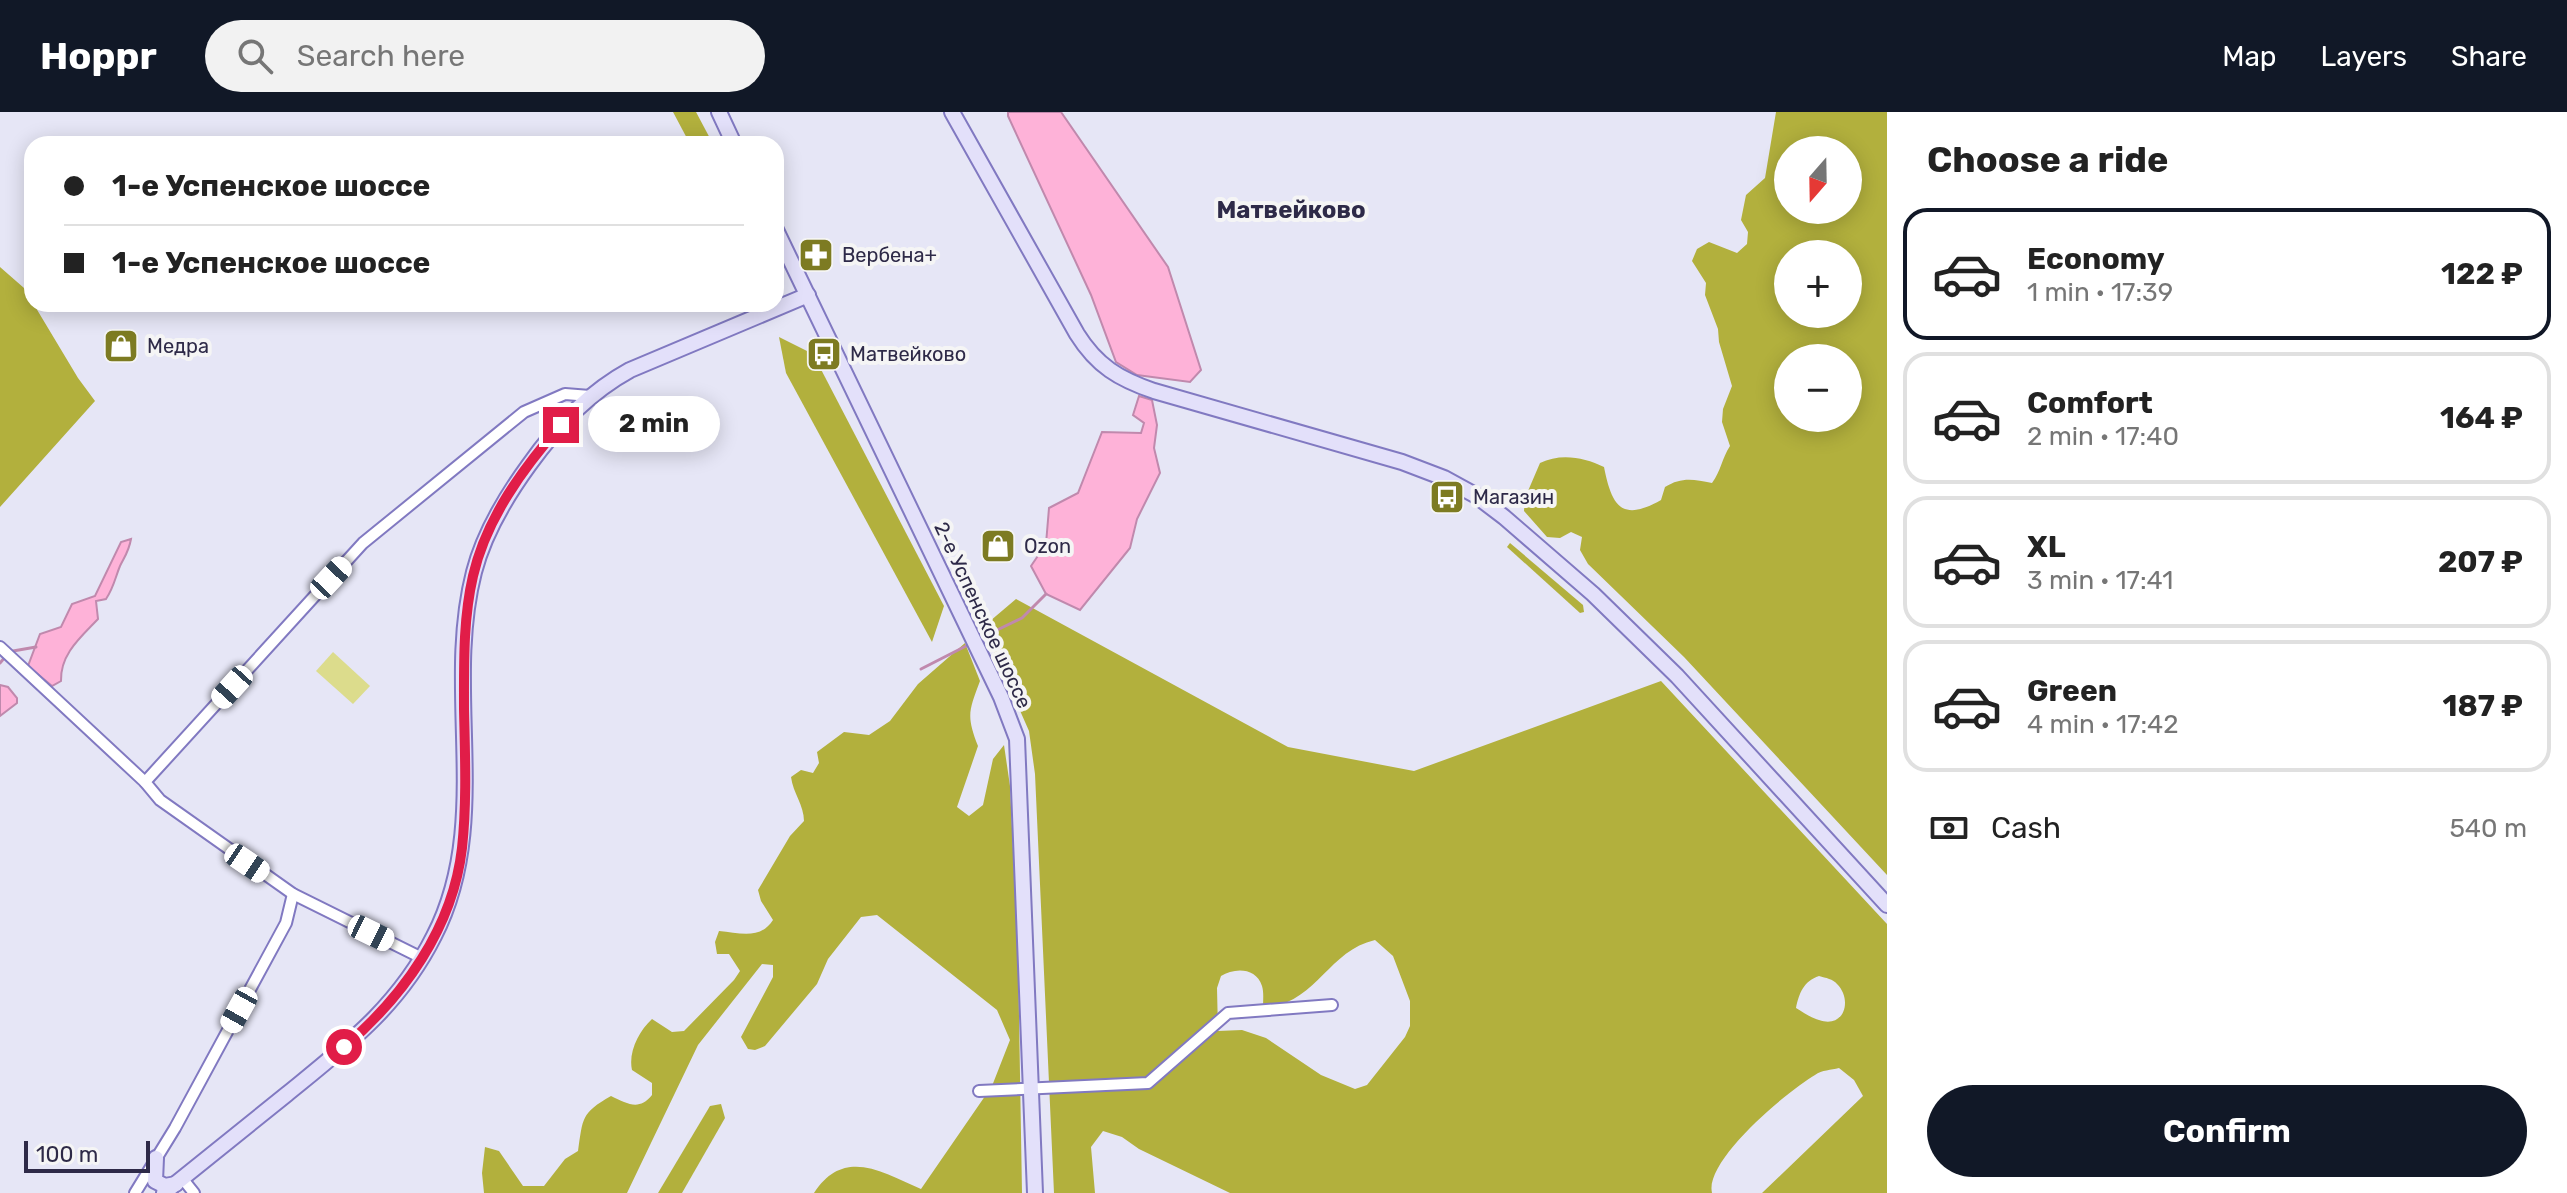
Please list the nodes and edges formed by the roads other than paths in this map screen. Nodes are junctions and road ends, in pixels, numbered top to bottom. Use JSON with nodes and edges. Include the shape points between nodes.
{"nodes":[{"id":1,"x":719,"y":112,"type":"edge"},
{"id":2,"x":952,"y":112,"type":"edge"},
{"id":3,"x":730,"y":136,"type":"edge"},
{"id":4,"x":784,"y":246,"type":"edge"},
{"id":5,"x":808,"y":295,"type":"junction"},
{"id":6,"x":784,"y":305,"type":"edge"},
{"id":7,"x":768,"y":312,"type":"edge"},
{"id":8,"x":590,"y":396,"type":"junction"},
{"id":9,"x":0,"y":647,"type":"edge"},
{"id":10,"x":145,"y":782,"type":"junction"},
{"id":11,"x":293,"y":894,"type":"junction"},
{"id":12,"x":1887,"y":905,"type":"edge"},
{"id":13,"x":422,"y":958,"type":"junction"},
{"id":14,"x":1332,"y":1005,"type":"dead end"},
{"id":15,"x":1031,"y":1088,"type":"junction"},
{"id":16,"x":979,"y":1091,"type":"dead end"},
{"id":17,"x":156,"y":1158,"type":"junction"},
{"id":18,"x":174,"y":1185,"type":"edge"},
{"id":19,"x":135,"y":1193,"type":"edge"},
{"id":20,"x":194,"y":1193,"type":"edge"},
{"id":21,"x":1035,"y":1193,"type":"edge"}],
"edges":[{"from":1,"to":3,"type":"main road"},
{"from":2,"to":12,"type":"main road","via":[[1088,351],[1107,370],[1154,391],[1422,469],[1492,507],[1677,676]]},
{"from":4,"to":5,"type":"main road","name":"2-е Успенское шоссе"},
{"from":5,"to":6,"type":"main road"},
{"from":5,"to":15,"type":"main road","name":"2-е Успенское шоссе","via":[[1014,727]]},
{"from":7,"to":8,"type":"main road","via":[[630,370]]},
{"from":8,"to":10,"type":"street","via":[[565,394],[524,412],[363,543]]},
{"from":8,"to":13,"type":"main road","via":[[542,447],[510,493],[476,565],[465,651],[462,849],[454,886]]},
{"from":9,"to":10,"type":"street"},
{"from":10,"to":11,"type":"street","via":[[160,800]]},
{"from":11,"to":13,"type":"street"},
{"from":11,"to":17,"type":"street","via":[[286,923]]},
{"from":13,"to":18,"type":"main road","via":[[375,1020]]},
{"from":14,"to":15,"type":"street","via":[[1228,1013],[1148,1083]]},
{"from":15,"to":16,"type":"street"},
{"from":15,"to":21,"type":"main road","name":"2-е Успенское шоссе"},
{"from":17,"to":18,"type":"main road","via":[[155,1181]]},
{"from":17,"to":19,"type":"street"},
{"from":18,"to":20,"type":"street"}]}
